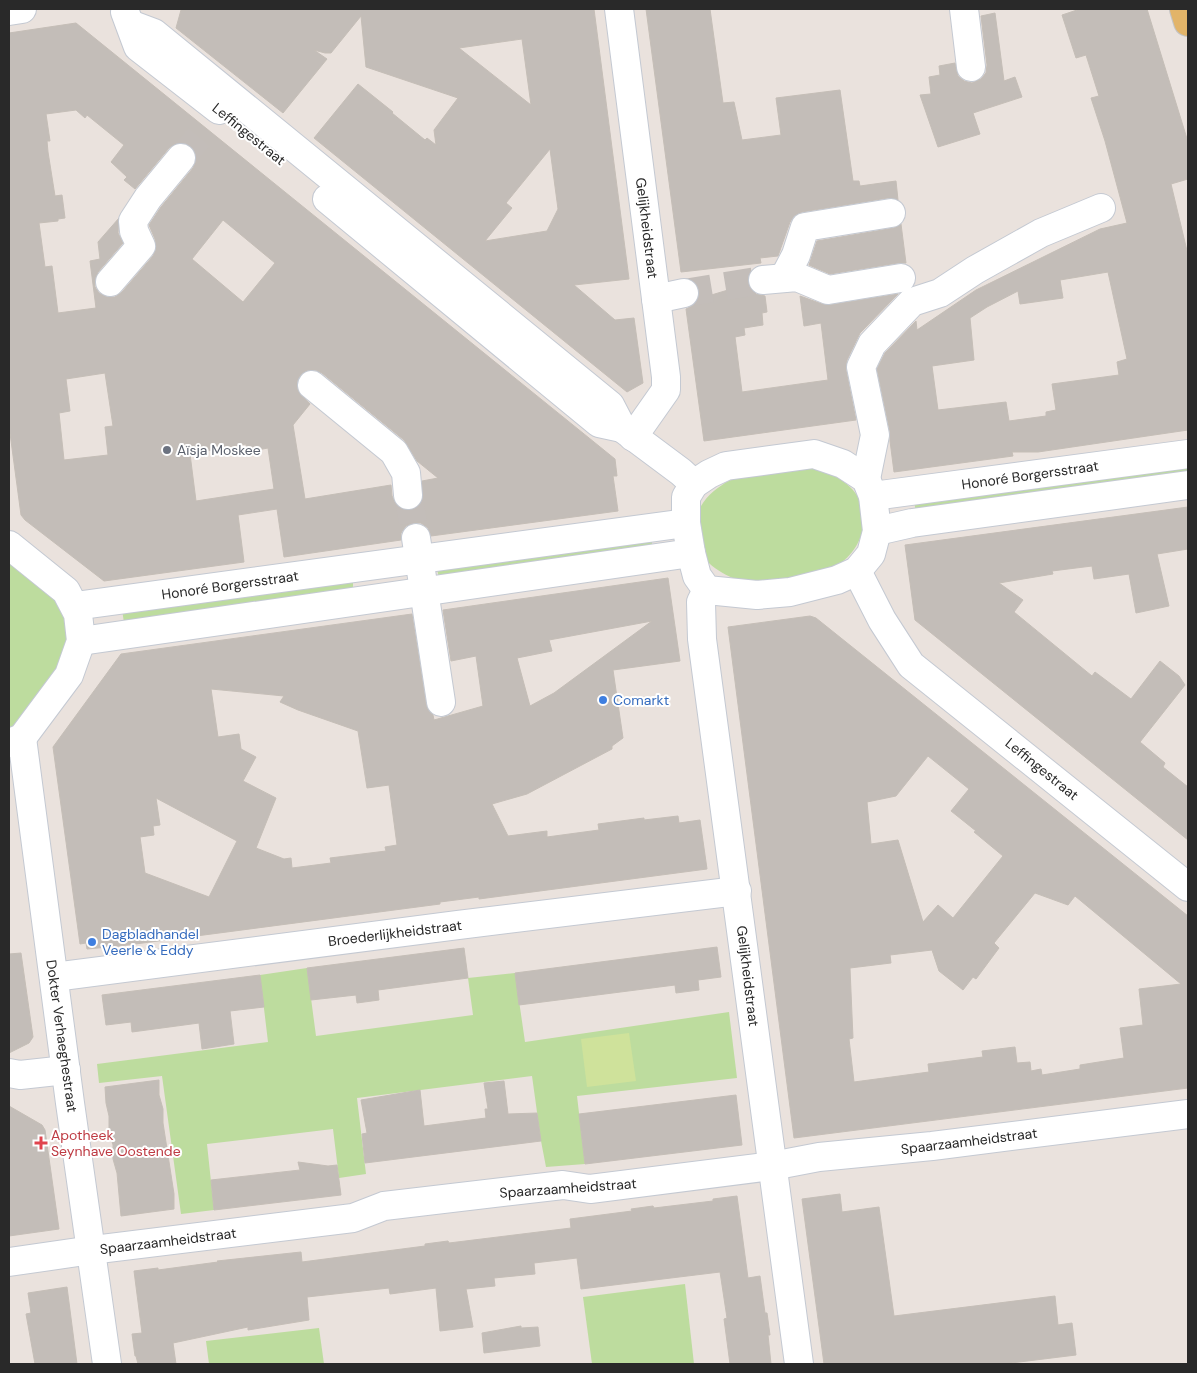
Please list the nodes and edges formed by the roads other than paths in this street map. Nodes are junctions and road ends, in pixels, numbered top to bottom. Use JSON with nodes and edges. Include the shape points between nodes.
{"nodes":[{"id":1,"x":22,"y":9,"type":"edge"},
{"id":2,"x":619,"y":9,"type":"edge"},
{"id":3,"x":964,"y":9,"type":"edge"},
{"id":4,"x":1184,"y":9,"type":"edge"},
{"id":5,"x":9,"y":11,"type":"edge"},
{"id":6,"x":127,"y":16,"type":"edge"},
{"id":7,"x":1188,"y":22,"type":"edge"},
{"id":8,"x":971,"y":66,"type":"dead end"},
{"id":9,"x":181,"y":158,"type":"tunnel mouth"},
{"id":10,"x":1101,"y":208,"type":"dead end"},
{"id":11,"x":891,"y":213,"type":"dead end"},
{"id":12,"x":383,"y":232,"type":"junction"},
{"id":13,"x":901,"y":278,"type":"dead end"},
{"id":14,"x":110,"y":282,"type":"dead end"},
{"id":15,"x":684,"y":293,"type":"tunnel mouth"},
{"id":16,"x":656,"y":298,"type":"junction"},
{"id":17,"x":312,"y":385,"type":"dead end"},
{"id":18,"x":628,"y":432,"type":"junction"},
{"id":19,"x":1188,"y":454,"type":"edge"},
{"id":20,"x":694,"y":484,"type":"junction"},
{"id":21,"x":1188,"y":484,"type":"edge"},
{"id":22,"x":869,"y":487,"type":"junction"},
{"id":23,"x":408,"y":495,"type":"tunnel mouth"},
{"id":24,"x":686,"y":522,"type":"junction"},
{"id":25,"x":877,"y":531,"type":"junction"},
{"id":26,"x":9,"y":545,"type":"edge"},
{"id":27,"x":417,"y":549,"type":"junction"},
{"id":28,"x":691,"y":553,"type":"junction"},
{"id":29,"x":385,"y":564,"type":"junction"},
{"id":30,"x":857,"y":571,"type":"junction"},
{"id":31,"x":707,"y":590,"type":"junction"},
{"id":32,"x":424,"y":591,"type":"junction"},
{"id":33,"x":390,"y":596,"type":"junction"},
{"id":34,"x":75,"y":606,"type":"junction"},
{"id":35,"x":80,"y":641,"type":"junction"},
{"id":36,"x":900,"y":647,"type":"junction"},
{"id":37,"x":441,"y":702,"type":"dead end"},
{"id":38,"x":16,"y":740,"type":"edge"},
{"id":39,"x":1188,"y":864,"type":"edge"},
{"id":40,"x":1188,"y":887,"type":"edge"},
{"id":41,"x":736,"y":891,"type":"junction"},
{"id":42,"x":54,"y":978,"type":"junction"},
{"id":43,"x":66,"y":1070,"type":"junction"},
{"id":44,"x":9,"y":1073,"type":"edge"},
{"id":45,"x":1188,"y":1114,"type":"edge"},
{"id":46,"x":772,"y":1166,"type":"junction"},
{"id":47,"x":92,"y":1250,"type":"junction"},
{"id":48,"x":9,"y":1262,"type":"edge"},
{"id":49,"x":107,"y":1364,"type":"edge"},
{"id":50,"x":799,"y":1364,"type":"edge"}],
"edges":[{"from":1,"to":5,"type":"street"},
{"from":2,"to":16,"type":"street","name":"Gelijkheidstraat"},
{"from":3,"to":8,"type":"street"},
{"from":4,"to":7,"type":"main road"},
{"from":6,"to":12,"type":"street","name":"Leffingestraat","via":[[154,33]]},
{"from":6,"to":12,"type":"street","name":"Leffingestraat","via":[[138,47],[214,120]]},
{"from":9,"to":14,"type":"street","via":[[133,221],[141,246]]},
{"from":10,"to":22,"type":"street","via":[[1041,233],[940,293],[912,302],[872,344],[862,367],[875,435]]},
{"from":11,"to":13,"type":"street","via":[[805,227],[796,255],[774,279],[797,277],[828,290]]},
{"from":12,"to":18,"type":"street","name":"Leffingestraat","via":[[599,423]]},
{"from":15,"to":16,"type":"street"},
{"from":16,"to":18,"type":"street","name":"Gelijkheidstraat","via":[[666,390]]},
{"from":17,"to":23,"type":"street","via":[[394,452],[406,473]]},
{"from":18,"to":20,"type":"street","name":"Leffingestraat"},
{"from":19,"to":22,"type":"street","name":"Honoré Borgersstraat"},
{"from":20,"to":22,"type":"street","via":[[726,466],[814,454],[843,464]]},
{"from":20,"to":24,"type":"street","via":[[686,497]]},
{"from":21,"to":25,"type":"street","via":[[912,523]]},
{"from":22,"to":25,"type":"street"},
{"from":24,"to":27,"type":"street","name":"Honoré Borgersstraat"},
{"from":24,"to":28,"type":"street"},
{"from":25,"to":30,"type":"street","via":[[871,554]]},
{"from":26,"to":34,"type":"street","via":[[66,591]]},
{"from":27,"to":29,"type":"street","name":"Honoré Borgersstraat"},
{"from":27,"to":32,"type":"street"},
{"from":28,"to":31,"type":"street","via":[[698,576]]},
{"from":28,"to":32,"type":"street"},
{"from":29,"to":33,"type":"street"},
{"from":29,"to":34,"type":"street","name":"Honoré Borgersstraat"},
{"from":30,"to":31,"type":"street","via":[[837,580],[790,592],[757,595]]},
{"from":30,"to":36,"type":"street","name":"Leffingestraat","via":[[885,627]]},
{"from":31,"to":41,"type":"street","name":"Gelijkheidstraat","via":[[701,602],[702,639]]},
{"from":32,"to":33,"type":"street"},
{"from":32,"to":37,"type":"street"},
{"from":33,"to":35,"type":"street"},
{"from":34,"to":35,"type":"street"},
{"from":35,"to":38,"type":"street","via":[[70,674]]},
{"from":36,"to":39,"type":"street","name":"Leffingestraat","via":[[918,648]]},
{"from":36,"to":40,"type":"street","name":"Leffingestraat","via":[[910,665]]},
{"from":38,"to":42,"type":"street","name":"Dokter Verhaeghestraat"},
{"from":41,"to":42,"type":"street","name":"Broederlijkheidstraat"},
{"from":41,"to":46,"type":"street","name":"Gelijkheidstraat"},
{"from":42,"to":43,"type":"street","name":"Dokter Verhaeghestraat"},
{"from":43,"to":44,"type":"street","via":[[20,1075]]},
{"from":43,"to":47,"type":"street","name":"Dokter Verhaeghestraat"},
{"from":45,"to":46,"type":"street","name":"Spaarzaamheidstraat","via":[[819,1157]]},
{"from":46,"to":47,"type":"street","name":"Spaarzaamheidstraat","via":[[590,1188],[563,1185],[384,1206],[353,1218]]},
{"from":46,"to":50,"type":"street","name":"Gelijkheidstraat"},
{"from":47,"to":48,"type":"street","name":"Spaarzaamheidstraat"},
{"from":47,"to":49,"type":"street","name":"Dokter Verhaeghestraat"}]}
